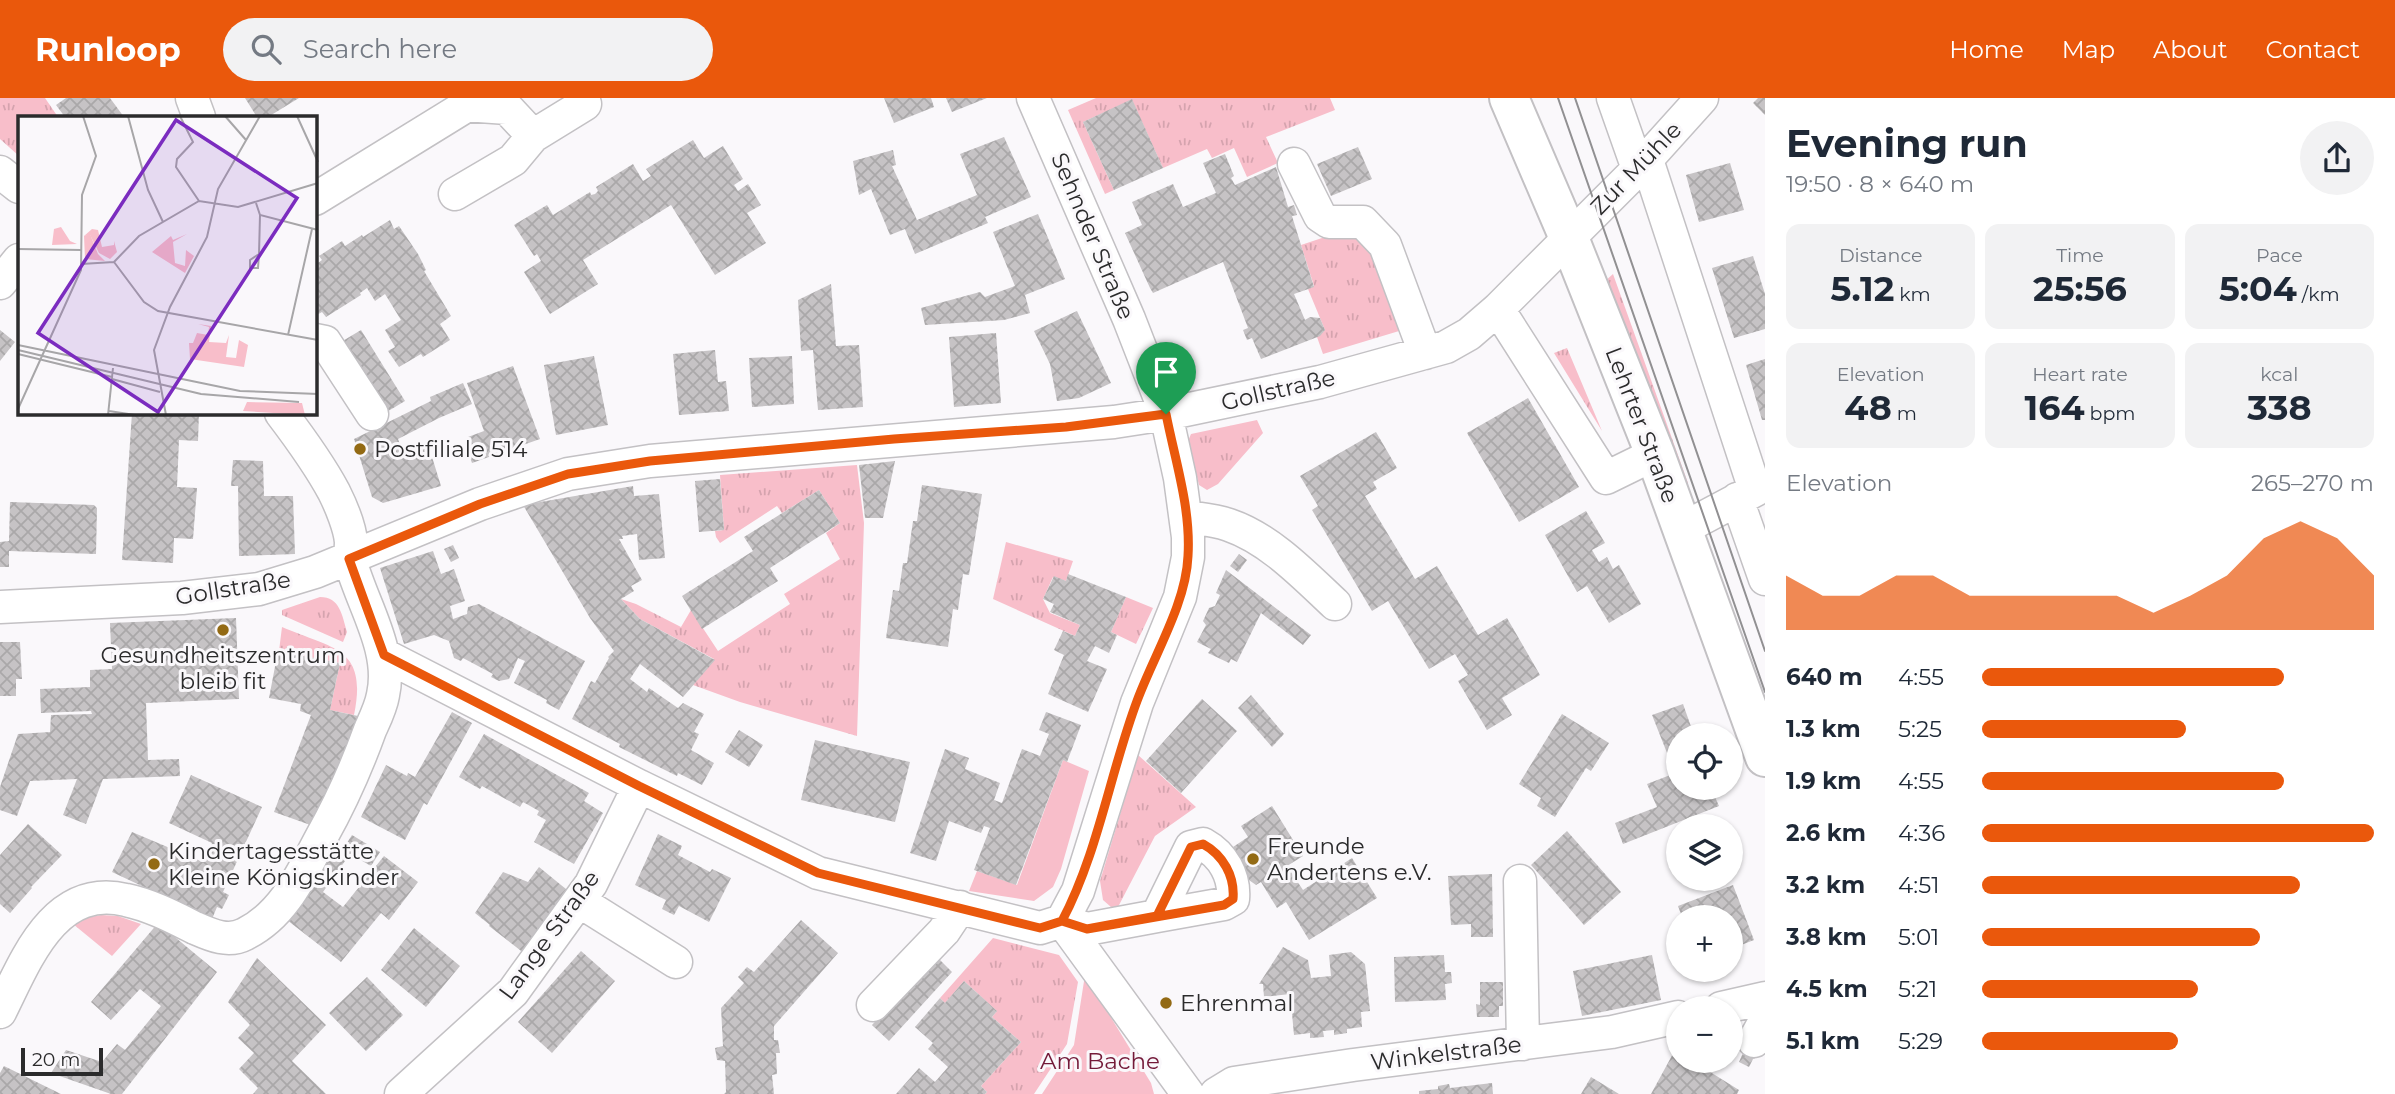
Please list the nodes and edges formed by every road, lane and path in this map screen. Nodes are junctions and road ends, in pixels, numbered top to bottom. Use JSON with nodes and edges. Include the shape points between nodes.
{"nodes":[{"id":1,"x":192,"y":98,"type":"edge"},
{"id":2,"x":581,"y":98,"type":"edge"},
{"id":3,"x":1033,"y":98,"type":"edge"},
{"id":4,"x":1509,"y":98,"type":"edge"},
{"id":5,"x":1613,"y":98,"type":"edge"},
{"id":6,"x":1702,"y":98,"type":"edge"},
{"id":7,"x":472,"y":102,"type":"edge"},
{"id":8,"x":199,"y":116,"type":"edge"},
{"id":9,"x":533,"y":136,"type":"junction"},
{"id":10,"x":1294,"y":164,"type":"dead end"},
{"id":11,"x":1643,"y":164,"type":"junction"},
{"id":12,"x":0,"y":172,"type":"edge"},
{"id":13,"x":18,"y":186,"type":"edge"},
{"id":14,"x":456,"y":194,"type":"dead end"},
{"id":15,"x":317,"y":198,"type":"edge"},
{"id":16,"x":1569,"y":238,"type":"junction"},
{"id":17,"x":18,"y":261,"type":"edge"},
{"id":18,"x":0,"y":283,"type":"edge"},
{"id":19,"x":1498,"y":309,"type":"junction"},
{"id":20,"x":317,"y":340,"type":"edge"},
{"id":21,"x":1426,"y":354,"type":"junction"},
{"id":22,"x":372,"y":414,"type":"dead end"},
{"id":23,"x":1166,"y":414,"type":"junction"},
{"id":24,"x":283,"y":415,"type":"edge"},
{"id":25,"x":1655,"y":454,"type":"junction"},
{"id":26,"x":1752,"y":491,"type":"edge"},
{"id":27,"x":1186,"y":517,"type":"junction"},
{"id":28,"x":1682,"y":528,"type":"junction"},
{"id":29,"x":349,"y":559,"type":"junction"},
{"id":30,"x":1765,"y":579,"type":"edge"},
{"id":31,"x":1335,"y":604,"type":"dead end"},
{"id":32,"x":0,"y":607,"type":"edge"},
{"id":33,"x":384,"y":655,"type":"junction"},
{"id":34,"x":1765,"y":757,"type":"edge"},
{"id":35,"x":639,"y":786,"type":"junction"},
{"id":36,"x":1520,"y":881,"type":"dead end"},
{"id":37,"x":579,"y":901,"type":"junction"},
{"id":38,"x":961,"y":907,"type":"junction"},
{"id":39,"x":1157,"y":916,"type":"dead end"},
{"id":40,"x":1062,"y":921,"type":"junction"},
{"id":41,"x":676,"y":962,"type":"dead end"},
{"id":42,"x":1765,"y":999,"type":"edge"},
{"id":43,"x":1743,"y":1004,"type":"edge"},
{"id":44,"x":873,"y":1005,"type":"dead end"},
{"id":45,"x":0,"y":1012,"type":"edge"},
{"id":46,"x":1666,"y":1020,"type":"edge"},
{"id":47,"x":1523,"y":1044,"type":"junction"},
{"id":48,"x":1354,"y":1080,"type":"edge"},
{"id":49,"x":401,"y":1094,"type":"edge"},
{"id":50,"x":1188,"y":1094,"type":"edge"},
{"id":51,"x":1216,"y":1094,"type":"edge"}],
"edges":[{"from":1,"to":8,"type":"street"},
{"from":2,"to":9,"type":"street","via":[[585,104]]},
{"from":3,"to":23,"type":"street","name":"Sehnder Straße"},
{"from":4,"to":16,"type":"main road","name":"Lehrter Straße"},
{"from":5,"to":11,"type":"street"},
{"from":6,"to":11,"type":"street","name":"Zur Mühle"},
{"from":7,"to":9,"type":"street","via":[[507,107]]},
{"from":7,"to":15,"type":"street"},
{"from":9,"to":14,"type":"street","via":[[513,160]]},
{"from":10,"to":21,"type":"street","via":[[1320,216],[1329,222],[1363,222],[1385,245]]},
{"from":11,"to":16,"type":"street","name":"Zur Mühle"},
{"from":11,"to":26,"type":"street"},
{"from":12,"to":13,"type":"street"},
{"from":16,"to":19,"type":"street","name":"Gollstraße"},
{"from":16,"to":25,"type":"main road","name":"Lehrter Straße"},
{"from":17,"to":18,"type":"street"},
{"from":19,"to":21,"type":"street","name":"Gollstraße","via":[[1469,334]]},
{"from":19,"to":25,"type":"street","via":[[1606,478]]},
{"from":20,"to":22,"type":"street","via":[[325,342]]},
{"from":21,"to":23,"type":"street","name":"Gollstraße"},
{"from":23,"to":27,"type":"street","name":"Sehnder Straße"},
{"from":23,"to":29,"type":"street","name":"Gollstraße","via":[[1066,427],[650,461],[568,474],[480,504]]},
{"from":24,"to":29,"type":"street","via":[[335,494],[351,542]]},
{"from":25,"to":28,"type":"main road","name":"Lehrter Straße"},
{"from":26,"to":28,"type":"street"},
{"from":26,"to":30,"type":"street"},
{"from":27,"to":31,"type":"street","via":[[1231,525],[1248,534],[1287,558]]},
{"from":27,"to":40,"type":"street","name":"Sehnder Straße","via":[[1188,557],[1180,597],[1137,703],[1078,891]]},
{"from":28,"to":34,"type":"main road","name":"Lehrter Straße"},
{"from":29,"to":32,"type":"street","name":"Gollstraße","via":[[299,578],[243,591]]},
{"from":29,"to":33,"type":"street"},
{"from":33,"to":35,"type":"street"},
{"from":33,"to":45,"type":"street","via":[[384,695],[355,767],[293,890],[273,915],[242,936],[225,939],[126,900],[86,900],[48,926],[34,944]]},
{"from":35,"to":37,"type":"street","name":"Lange Straße"},
{"from":35,"to":38,"type":"street","via":[[818,873]]},
{"from":36,"to":47,"type":"street"},
{"from":37,"to":41,"type":"street"},
{"from":37,"to":49,"type":"street","name":"Lange Straße","via":[[513,992]]},
{"from":38,"to":40,"type":"street","via":[[1040,928]]},
{"from":38,"to":44,"type":"street"},
{"from":39,"to":40,"type":"street","via":[[1087,929]]},
{"from":40,"to":50,"type":"street"},
{"from":42,"to":43,"type":"street"},
{"from":46,"to":47,"type":"street","name":"Winkelstraße"},
{"from":47,"to":48,"type":"street","name":"Winkelstraße"},
{"from":48,"to":51,"type":"street","name":"Winkelstraße","via":[[1234,1083]]}]}
